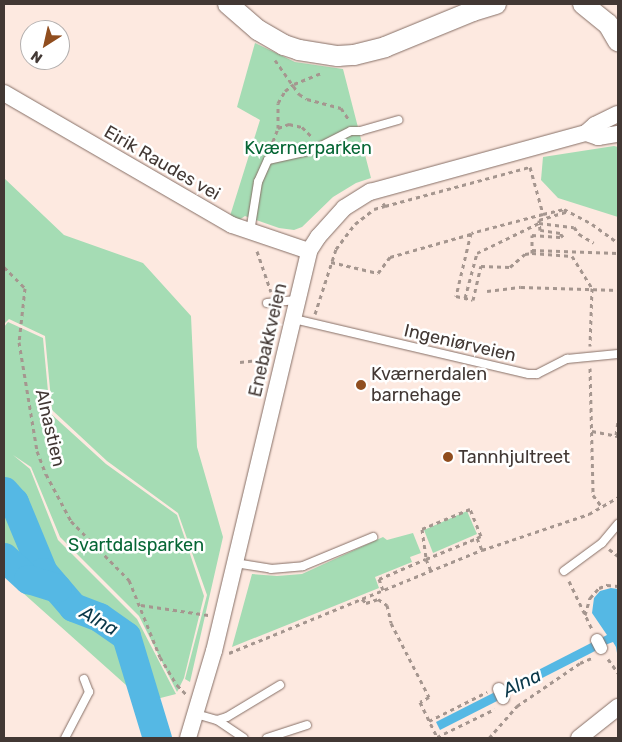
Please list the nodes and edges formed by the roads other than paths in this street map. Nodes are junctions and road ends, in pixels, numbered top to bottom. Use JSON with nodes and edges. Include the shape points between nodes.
{"nodes":[{"id":1,"x":228,"y":4,"type":"edge"},
{"id":2,"x":496,"y":4,"type":"edge"},
{"id":3,"x":583,"y":4,"type":"edge"},
{"id":4,"x":472,"y":7,"type":"edge"},
{"id":5,"x":618,"y":40,"type":"edge"},
{"id":6,"x":4,"y":92,"type":"edge"},
{"id":7,"x":618,"y":114,"type":"edge"},
{"id":8,"x":398,"y":120,"type":"dead end"},
{"id":9,"x":586,"y":133,"type":"junction"},
{"id":10,"x":618,"y":134,"type":"edge"},
{"id":11,"x":250,"y":233,"type":"junction"},
{"id":12,"x":309,"y":251,"type":"junction"},
{"id":13,"x":298,"y":300,"type":"junction"},
{"id":14,"x":267,"y":303,"type":"dead end"},
{"id":15,"x":294,"y":319,"type":"junction"},
{"id":16,"x":618,"y":354,"type":"edge"},
{"id":17,"x":618,"y":524,"type":"edge"},
{"id":18,"x":373,"y":537,"type":"dead end"},
{"id":19,"x":236,"y":563,"type":"junction"},
{"id":20,"x":564,"y":571,"type":"dead end"},
{"id":21,"x":84,"y":679,"type":"dead end"},
{"id":22,"x":280,"y":685,"type":"dead end"},
{"id":23,"x":618,"y":707,"type":"edge"},
{"id":24,"x":198,"y":708,"type":"junction"},
{"id":25,"x":217,"y":720,"type":"junction"},
{"id":26,"x":307,"y":725,"type":"dead end"},
{"id":27,"x":65,"y":738,"type":"edge"},
{"id":28,"x":188,"y":738,"type":"edge"},
{"id":29,"x":244,"y":738,"type":"edge"},
{"id":30,"x":267,"y":738,"type":"edge"},
{"id":31,"x":579,"y":738,"type":"edge"}],
"edges":[{"from":1,"to":4,"type":"street","via":[[277,42],[299,50],[338,56],[386,47]]},
{"from":2,"to":4,"type":"street"},
{"from":3,"to":5,"type":"street","via":[[608,24]]},
{"from":6,"to":11,"type":"street","name":"Eirik Raudes vei","via":[[187,206]]},
{"from":7,"to":9,"type":"street","name":"Enebakkveien"},
{"from":8,"to":11,"type":"lane","via":[[351,131],[317,148],[268,160],[258,182]]},
{"from":9,"to":10,"type":"street","name":"Enebakkveien","via":[[598,137]]},
{"from":9,"to":12,"type":"street","name":"Enebakkveien","via":[[370,192],[337,214]]},
{"from":11,"to":12,"type":"street","name":"Eirik Raudes vei"},
{"from":12,"to":13,"type":"street","name":"Enebakkveien"},
{"from":13,"to":14,"type":"lane"},
{"from":13,"to":15,"type":"street","name":"Enebakkveien"},
{"from":15,"to":16,"type":"lane","name":"Ingeniørveien","via":[[529,374],[537,374],[567,359]]},
{"from":15,"to":19,"type":"street","name":"Enebakkveien"},
{"from":17,"to":20,"type":"lane","via":[[602,543]]},
{"from":18,"to":19,"type":"lane","via":[[303,566],[271,569]]},
{"from":19,"to":24,"type":"street","name":"Enebakkveien"},
{"from":21,"to":27,"type":"lane","via":[[89,692]]},
{"from":22,"to":25,"type":"lane"},
{"from":23,"to":31,"type":"street"},
{"from":24,"to":25,"type":"lane"},
{"from":24,"to":28,"type":"street","name":"Enebakkveien"},
{"from":25,"to":29,"type":"lane"},
{"from":26,"to":30,"type":"lane"}]}
